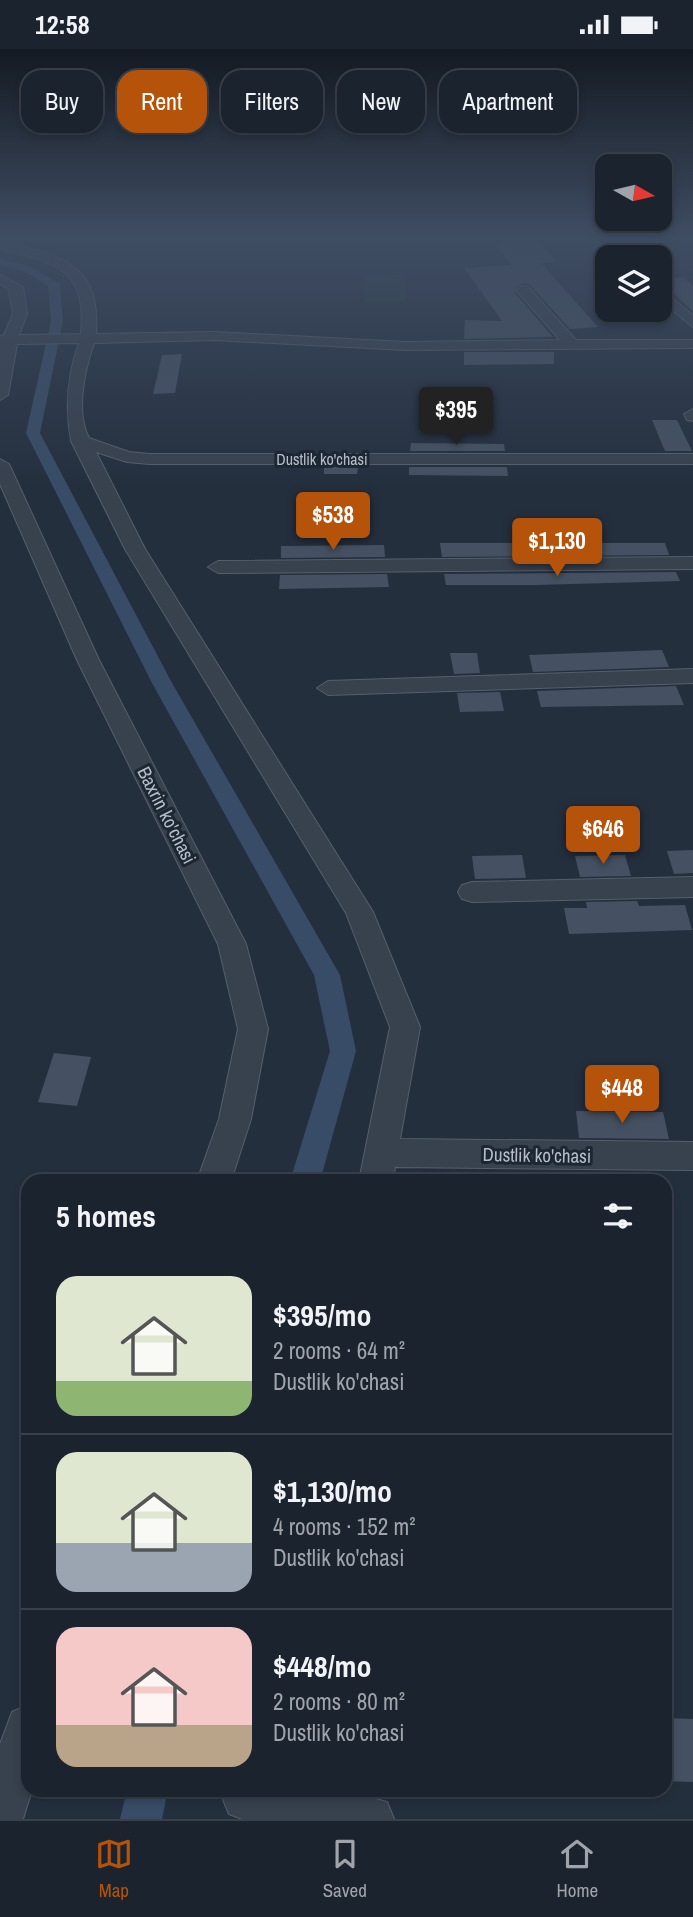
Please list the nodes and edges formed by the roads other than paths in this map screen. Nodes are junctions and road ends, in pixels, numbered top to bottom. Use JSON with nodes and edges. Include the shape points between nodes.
{"nodes":[{"id":1,"x":16,"y":321,"type":"edge"},
{"id":2,"x":89,"y":321,"type":"edge"},
{"id":3,"x":550,"y":321,"type":"edge"},
{"id":4,"x":88,"y":337,"type":"junction"},
{"id":5,"x":5,"y":340,"type":"edge"},
{"id":6,"x":693,"y":344,"type":"edge"},
{"id":7,"x":573,"y":346,"type":"junction"},
{"id":8,"x":0,"y":395,"type":"edge"},
{"id":9,"x":80,"y":441,"type":"junction"},
{"id":10,"x":693,"y":459,"type":"edge"},
{"id":11,"x":0,"y":464,"type":"edge"},
{"id":12,"x":693,"y":563,"type":"edge"},
{"id":13,"x":218,"y":566,"type":"dead end"},
{"id":14,"x":693,"y":676,"type":"edge"},
{"id":15,"x":328,"y":688,"type":"dead end"},
{"id":16,"x":693,"y":887,"type":"edge"},
{"id":17,"x":472,"y":892,"type":"dead end"},
{"id":18,"x":693,"y":1156,"type":"edge"},
{"id":19,"x":379,"y":1167,"type":"edge"},
{"id":20,"x":216,"y":1174,"type":"edge"},
{"id":21,"x":21,"y":1747,"type":"edge"},
{"id":22,"x":3,"y":1796,"type":"edge"},
{"id":23,"x":245,"y":1802,"type":"edge"},
{"id":24,"x":370,"y":1819,"type":"edge"}],
"edges":[{"from":1,"to":5,"type":"street"},
{"from":2,"to":4,"type":"street"},
{"from":3,"to":7,"type":"street"},
{"from":4,"to":5,"type":"street"},
{"from":4,"to":7,"type":"street"},
{"from":4,"to":9,"type":"street","via":[[78,368],[75,428]]},
{"from":5,"to":8,"type":"street"},
{"from":6,"to":7,"type":"street"},
{"from":9,"to":10,"type":"street","name":"Dustlik ko'chasi","via":[[127,457],[149,459]]},
{"from":9,"to":19,"type":"street","via":[[135,549],[359,912],[405,1027]]},
{"from":11,"to":20,"type":"street","name":"Baxrin ko'chasi","via":[[88,660],[232,944],[253,1029],[235,1119]]},
{"from":12,"to":13,"type":"street"},
{"from":14,"to":15,"type":"street"},
{"from":16,"to":17,"type":"street"},
{"from":18,"to":19,"type":"street","name":"Dustlik ko'chasi"},
{"from":21,"to":22,"type":"street"},
{"from":23,"to":24,"type":"street"}]}
